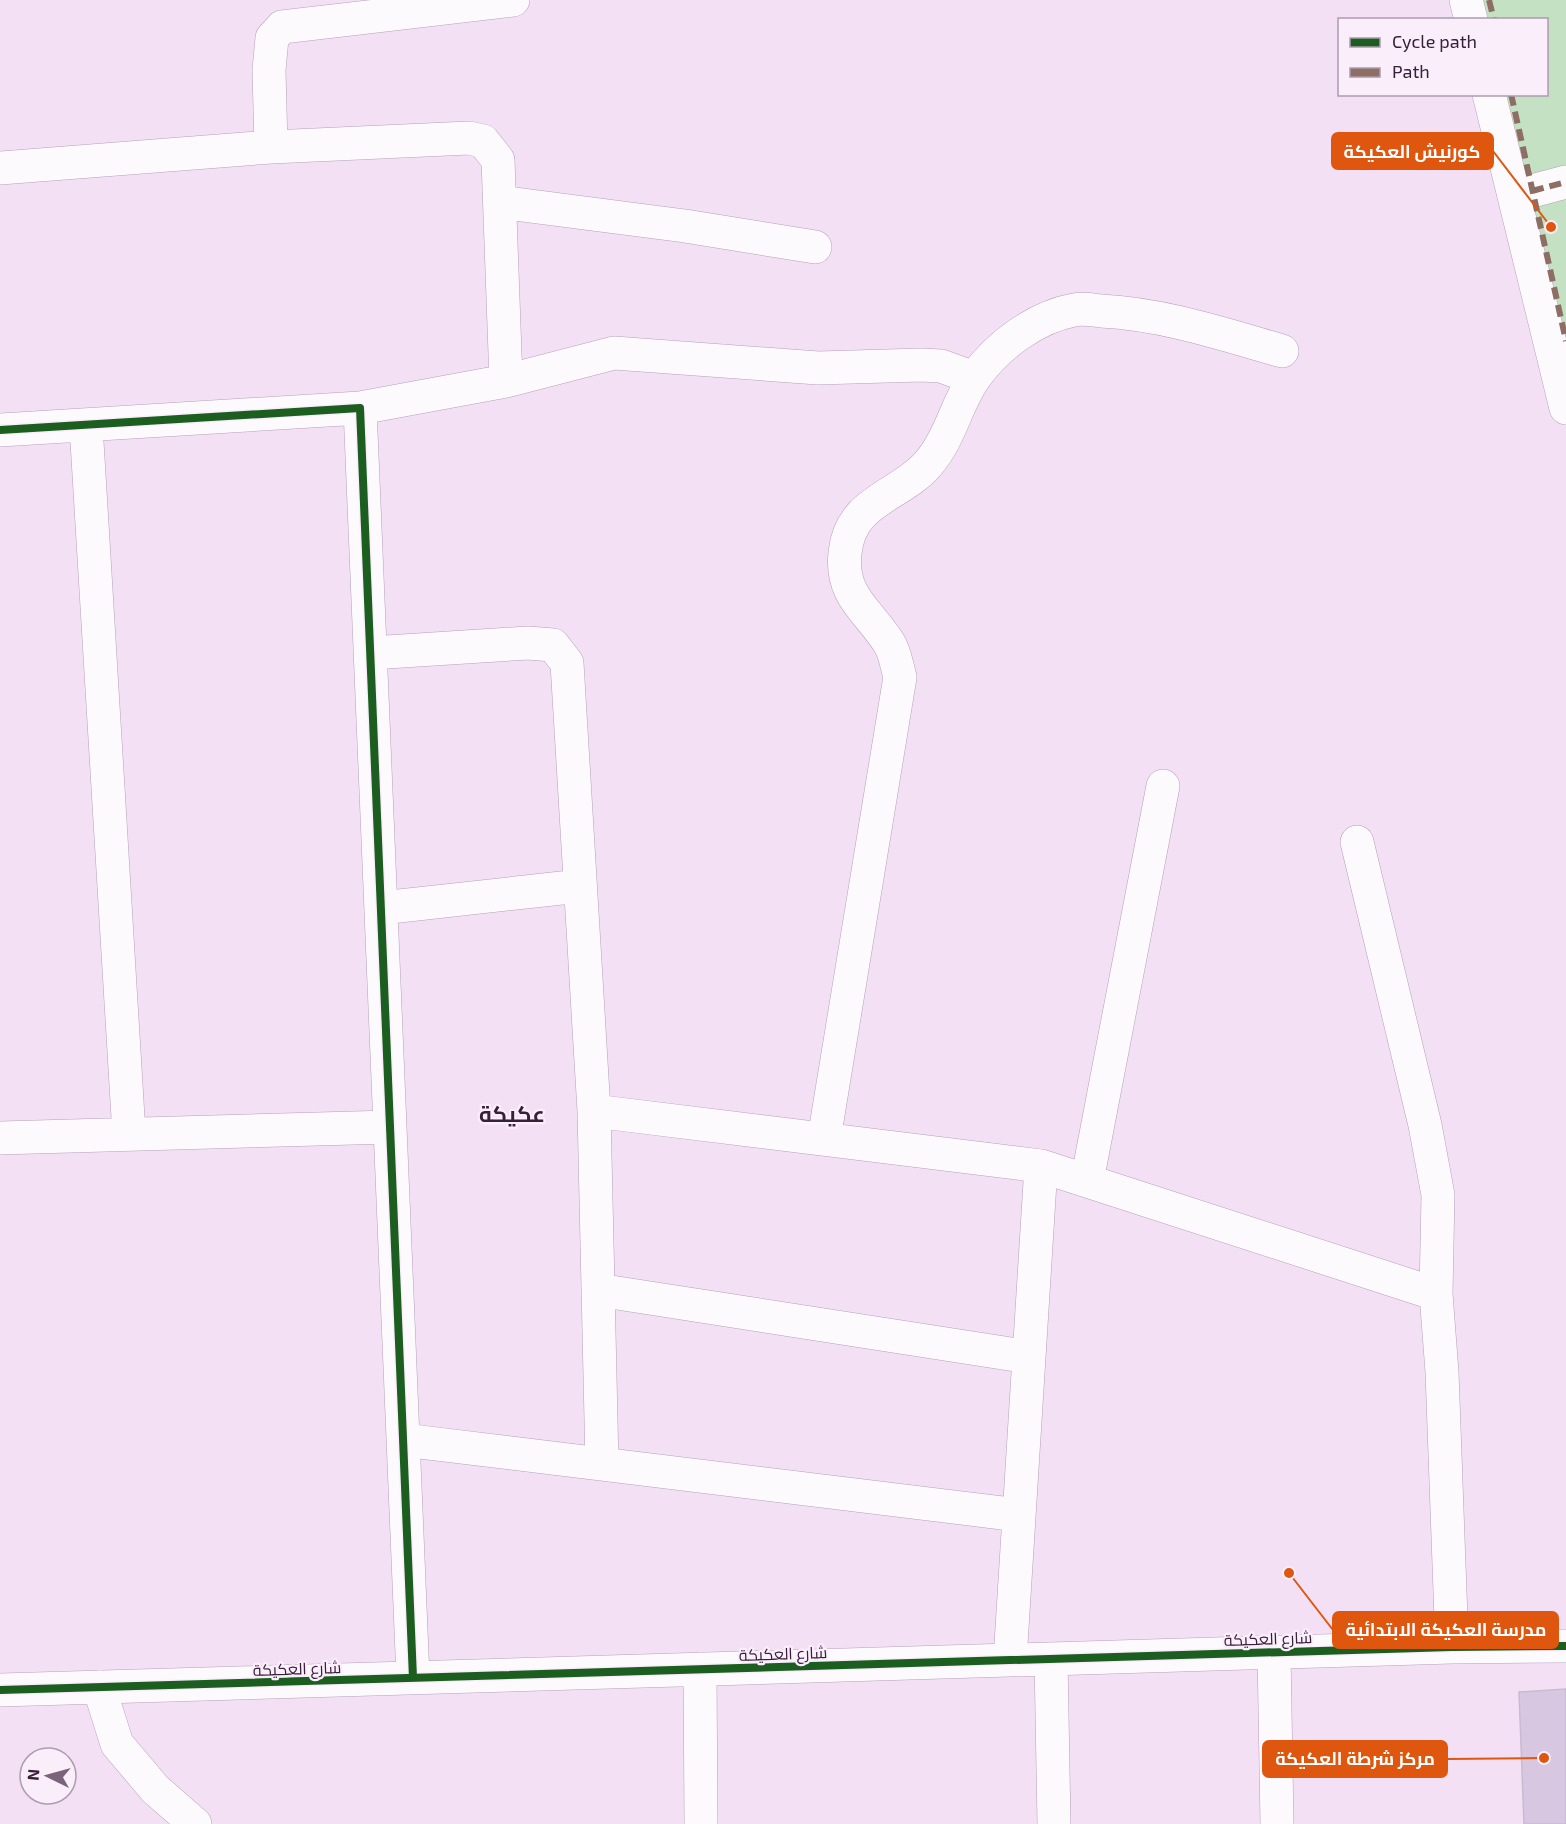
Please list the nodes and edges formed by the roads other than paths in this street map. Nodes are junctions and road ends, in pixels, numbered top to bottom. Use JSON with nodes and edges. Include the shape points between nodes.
{"nodes":[{"id":1,"x":513,"y":0,"type":"edge"},
{"id":2,"x":1466,"y":0,"type":"edge"},
{"id":3,"x":1489,"y":0,"type":"edge"},
{"id":4,"x":1470,"y":18,"type":"edge"},
{"id":5,"x":1494,"y":18,"type":"edge"},
{"id":6,"x":1489,"y":96,"type":"edge"},
{"id":7,"x":1510,"y":96,"type":"edge"},
{"id":8,"x":271,"y":147,"type":"junction"},
{"id":9,"x":0,"y":168,"type":"edge"},
{"id":10,"x":1566,"y":182,"type":"edge"},
{"id":11,"x":1532,"y":191,"type":"junction"},
{"id":12,"x":500,"y":202,"type":"junction"},
{"id":13,"x":815,"y":247,"type":"dead end"},
{"id":14,"x":1566,"y":341,"type":"edge"},
{"id":15,"x":1282,"y":351,"type":"dead end"},
{"id":16,"x":974,"y":378,"type":"junction"},
{"id":17,"x":506,"y":381,"type":"junction"},
{"id":18,"x":360,"y":408,"type":"junction"},
{"id":19,"x":1566,"y":408,"type":"edge"},
{"id":20,"x":86,"y":425,"type":"junction"},
{"id":21,"x":0,"y":430,"type":"edge"},
{"id":22,"x":371,"y":653,"type":"junction"},
{"id":23,"x":1163,"y":786,"type":"dead end"},
{"id":24,"x":1357,"y":842,"type":"dead end"},
{"id":25,"x":580,"y":886,"type":"junction"},
{"id":26,"x":381,"y":908,"type":"junction"},
{"id":27,"x":594,"y":1110,"type":"junction"},
{"id":28,"x":390,"y":1127,"type":"junction"},
{"id":29,"x":129,"y":1134,"type":"junction"},
{"id":30,"x":0,"y":1138,"type":"edge"},
{"id":31,"x":824,"y":1139,"type":"junction"},
{"id":32,"x":1041,"y":1166,"type":"junction"},
{"id":33,"x":1088,"y":1180,"type":"junction"},
{"id":34,"x":598,"y":1290,"type":"junction"},
{"id":35,"x":1436,"y":1294,"type":"junction"},
{"id":36,"x":1029,"y":1357,"type":"junction"},
{"id":37,"x":404,"y":1440,"type":"junction"},
{"id":38,"x":602,"y":1464,"type":"junction"},
{"id":39,"x":1019,"y":1515,"type":"junction"},
{"id":40,"x":1566,"y":1646,"type":"edge"},
{"id":41,"x":1452,"y":1647,"type":"junction"},
{"id":42,"x":1274,"y":1652,"type":"junction"},
{"id":43,"x":1051,"y":1659,"type":"junction"},
{"id":44,"x":1010,"y":1660,"type":"junction"},
{"id":45,"x":700,"y":1669,"type":"junction"},
{"id":46,"x":413,"y":1678,"type":"junction"},
{"id":47,"x":99,"y":1687,"type":"junction"},
{"id":48,"x":0,"y":1690,"type":"edge"},
{"id":49,"x":195,"y":1824,"type":"edge"},
{"id":50,"x":701,"y":1824,"type":"edge"},
{"id":51,"x":1054,"y":1824,"type":"edge"},
{"id":52,"x":1278,"y":1824,"type":"edge"}],
"edges":[{"from":1,"to":8,"type":"street","via":[[282,27],[272,38],[269,69]]},
{"from":2,"to":4,"type":"street"},
{"from":3,"to":5,"type":"street"},
{"from":6,"to":19,"type":"street"},
{"from":7,"to":11,"type":"street"},
{"from":8,"to":9,"type":"street"},
{"from":8,"to":12,"type":"street","via":[[469,138],[483,141],[498,160]]},
{"from":10,"to":11,"type":"street"},
{"from":11,"to":14,"type":"street"},
{"from":12,"to":13,"type":"street"},
{"from":12,"to":17,"type":"street"},
{"from":15,"to":16,"type":"street","via":[[1132,312],[1076,309],[1039,321],[1004,346]]},
{"from":16,"to":17,"type":"street","via":[[941,366],[818,368],[614,353]]},
{"from":16,"to":31,"type":"street","via":[[942,448],[918,475],[856,517],[845,553],[849,591],[890,644],[900,677]]},
{"from":17,"to":18,"type":"street"},
{"from":18,"to":20,"type":"street"},
{"from":18,"to":22,"type":"street"},
{"from":20,"to":21,"type":"street"},
{"from":20,"to":29,"type":"street"},
{"from":22,"to":25,"type":"street","via":[[528,643],[553,645],[567,663]]},
{"from":22,"to":26,"type":"street"},
{"from":23,"to":33,"type":"street"},
{"from":24,"to":35,"type":"street","via":[[1438,1195]]},
{"from":25,"to":26,"type":"street"},
{"from":25,"to":27,"type":"street"},
{"from":26,"to":28,"type":"street"},
{"from":27,"to":31,"type":"street"},
{"from":27,"to":34,"type":"street"},
{"from":28,"to":29,"type":"street"},
{"from":28,"to":37,"type":"street"},
{"from":29,"to":30,"type":"street"},
{"from":31,"to":32,"type":"street"},
{"from":32,"to":33,"type":"street"},
{"from":32,"to":36,"type":"street"},
{"from":33,"to":35,"type":"street"},
{"from":34,"to":36,"type":"street"},
{"from":34,"to":38,"type":"street"},
{"from":35,"to":41,"type":"street"},
{"from":36,"to":39,"type":"street"},
{"from":37,"to":38,"type":"street"},
{"from":37,"to":46,"type":"street"},
{"from":38,"to":39,"type":"street"},
{"from":39,"to":44,"type":"street"},
{"from":40,"to":41,"type":"street","name":"شارع العكيكة"},
{"from":41,"to":42,"type":"street","name":"شارع العكيكة"},
{"from":42,"to":43,"type":"street","name":"شارع العكيكة"},
{"from":42,"to":52,"type":"street"},
{"from":43,"to":44,"type":"street","name":"شارع العكيكة"},
{"from":43,"to":51,"type":"street"},
{"from":44,"to":45,"type":"street","name":"شارع العكيكة"},
{"from":45,"to":46,"type":"street","name":"شارع العكيكة"},
{"from":45,"to":50,"type":"street"},
{"from":46,"to":47,"type":"street","name":"شارع العكيكة"},
{"from":47,"to":48,"type":"street","name":"شارع العكيكة"},
{"from":47,"to":49,"type":"street","via":[[117,1744],[154,1789]]}]}
